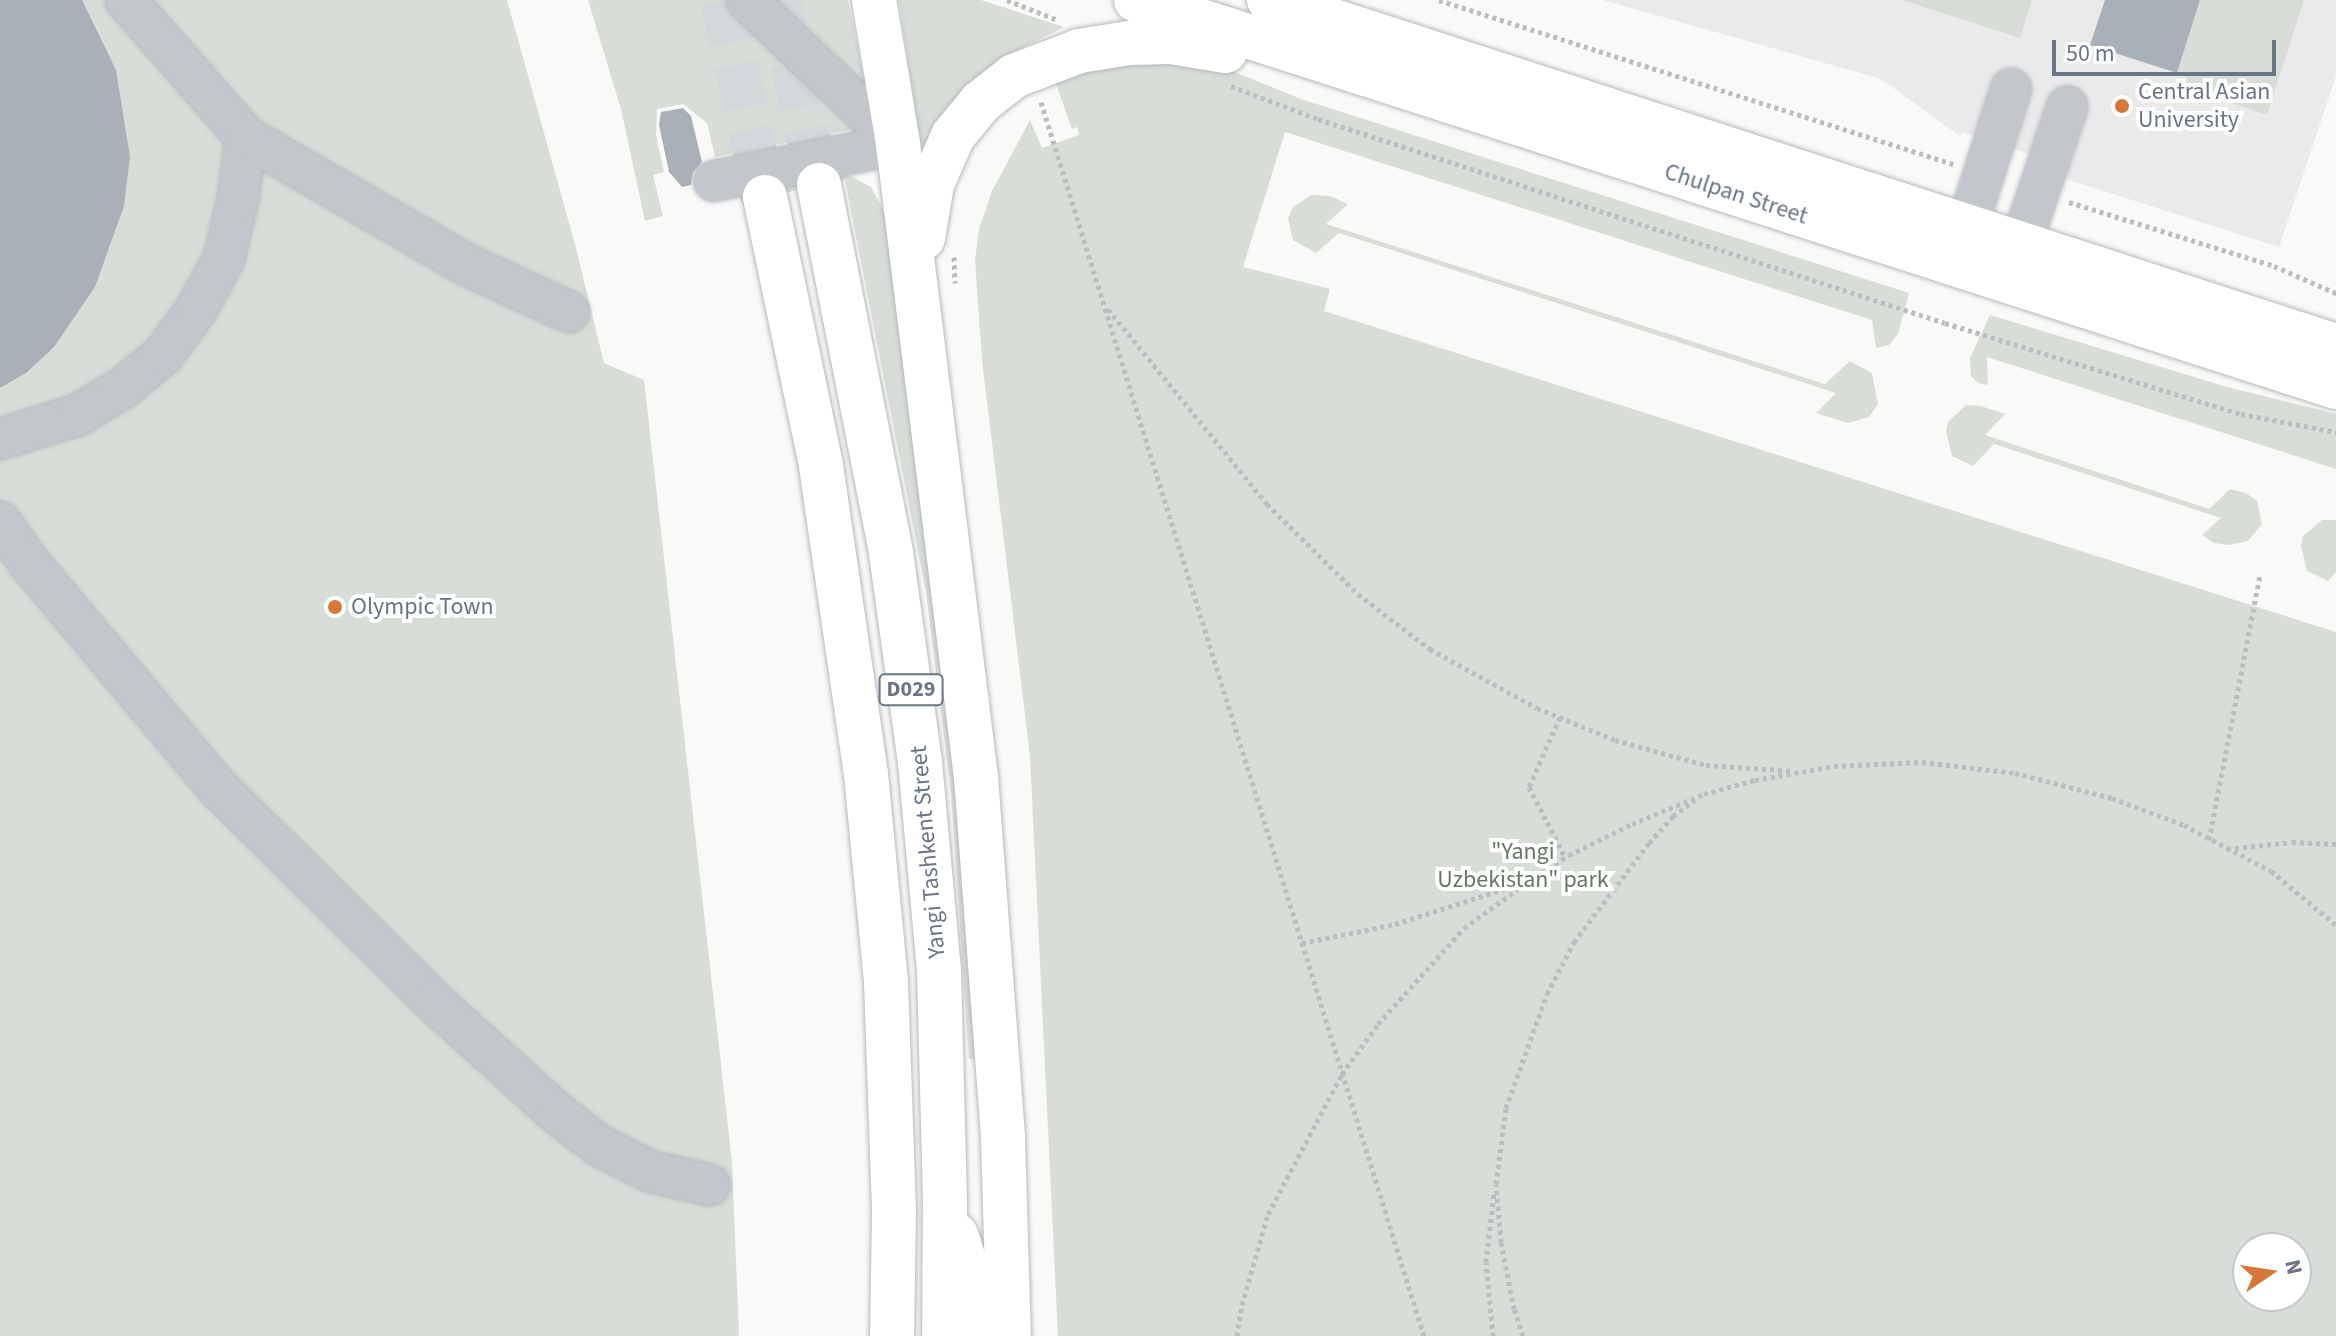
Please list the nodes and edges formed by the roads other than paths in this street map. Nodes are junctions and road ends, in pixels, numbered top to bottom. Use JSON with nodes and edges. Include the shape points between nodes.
{"nodes":[{"id":1,"x":126,"y":0,"type":"edge"},
{"id":2,"x":747,"y":0,"type":"edge"},
{"id":3,"x":874,"y":0,"type":"edge"},
{"id":4,"x":1136,"y":0,"type":"edge"},
{"id":5,"x":1269,"y":0,"type":"edge"},
{"id":6,"x":2011,"y":89,"type":"dead end"},
{"id":7,"x":2067,"y":107,"type":"dead end"},
{"id":8,"x":1504,"y":117,"type":"junction"},
{"id":9,"x":246,"y":137,"type":"junction"},
{"id":10,"x":898,"y":144,"type":"junction"},
{"id":11,"x":714,"y":181,"type":"dead end"},
{"id":12,"x":819,"y":185,"type":"tunnel mouth"},
{"id":13,"x":765,"y":197,"type":"tunnel mouth"},
{"id":14,"x":2021,"y":244,"type":"junction"},
{"id":15,"x":1965,"y":248,"type":"junction"},
{"id":16,"x":569,"y":312,"type":"dead end"},
{"id":17,"x":923,"y":341,"type":"junction"},
{"id":18,"x":2336,"y":346,"type":"edge"},
{"id":19,"x":2336,"y":387,"type":"edge"},
{"id":20,"x":0,"y":439,"type":"edge"},
{"id":21,"x":0,"y":522,"type":"edge"},
{"id":22,"x":709,"y":1185,"type":"dead end"},
{"id":23,"x":945,"y":1203,"type":"junction"},
{"id":24,"x":892,"y":1336,"type":"edge"},
{"id":25,"x":944,"y":1336,"type":"edge"},
{"id":26,"x":989,"y":1336,"type":"edge"},
{"id":27,"x":1009,"y":1336,"type":"edge"}],
"edges":[{"from":1,"to":9,"type":"lane"},
{"from":2,"to":10,"type":"lane"},
{"from":3,"to":10,"type":"main road"},
{"from":4,"to":8,"type":"main road","name":"Chulpan Street"},
{"from":5,"to":15,"type":"main road","name":"Chulpan Street"},
{"from":6,"to":15,"type":"lane"},
{"from":7,"to":14,"type":"lane"},
{"from":8,"to":15,"type":"main road","name":"Chulpan Street"},
{"from":8,"to":17,"type":"main road","via":[[1171,42],[1105,46],[1050,60],[1014,76],[981,102],[941,160],[923,236]]},
{"from":9,"to":16,"type":"lane","via":[[467,265]]},
{"from":9,"to":20,"type":"lane","via":[[224,259],[163,355],[78,415]]},
{"from":10,"to":11,"type":"lane"},
{"from":10,"to":17,"type":"main road"},
{"from":12,"to":23,"type":"main road","name":"Yangi Tashkent Street","number":"D029","via":[[873,450],[916,732],[939,972]]},
{"from":13,"to":24,"type":"main road","number":"D029","via":[[821,466],[866,774],[886,981],[894,1212]]},
{"from":14,"to":15,"type":"main road","name":"Chulpan Street"},
{"from":14,"to":18,"type":"main road","name":"Chulpan Street"},
{"from":15,"to":19,"type":"main road","name":"Chulpan Street"},
{"from":17,"to":27,"type":"main road","via":[[984,872],[1003,1139]]},
{"from":21,"to":22,"type":"lane","via":[[218,788],[433,1001],[600,1146],[649,1171]]},
{"from":23,"to":25,"type":"main road","name":"Yangi Tashkent Street","number":"D029"},
{"from":23,"to":26,"type":"main road"}]}
